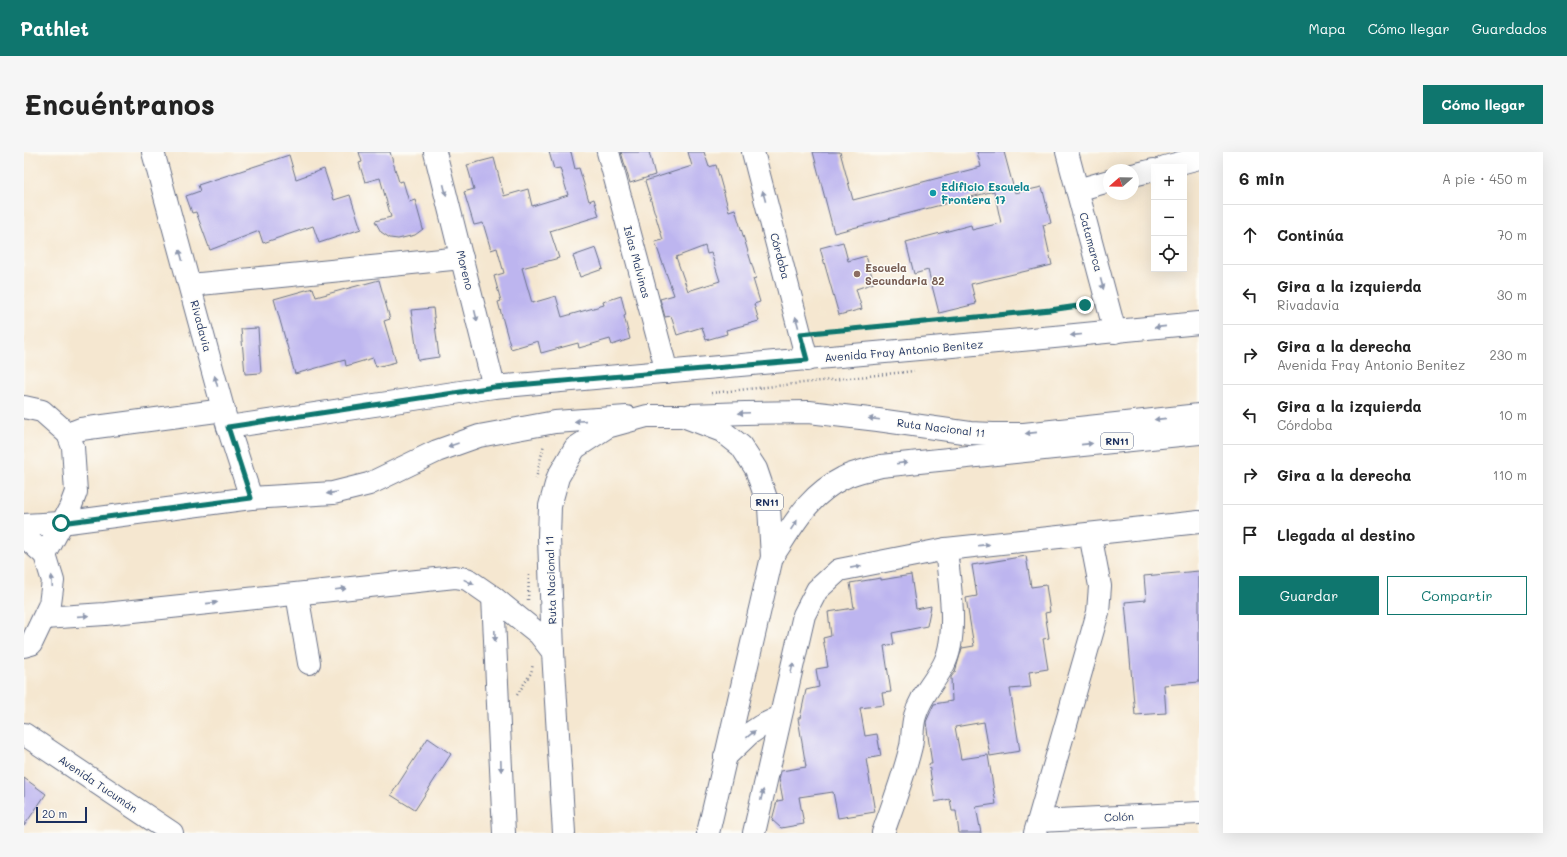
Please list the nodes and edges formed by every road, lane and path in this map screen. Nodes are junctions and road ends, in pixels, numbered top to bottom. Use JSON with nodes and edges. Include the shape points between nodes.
{"nodes":[{"id":1,"x":153,"y":152,"type":"edge"},
{"id":2,"x":435,"y":152,"type":"edge"},
{"id":3,"x":608,"y":152,"type":"edge"},
{"id":4,"x":753,"y":152,"type":"edge"},
{"id":5,"x":1067,"y":152,"type":"edge"},
{"id":6,"x":1199,"y":158,"type":"edge"},
{"id":7,"x":1176,"y":164,"type":"edge"},
{"id":8,"x":1151,"y":171,"type":"edge"},
{"id":9,"x":1139,"y":174,"type":"edge"},
{"id":10,"x":1103,"y":183,"type":"edge"},
{"id":11,"x":1077,"y":190,"type":"junction"},
{"id":12,"x":462,"y":258,"type":"junction"},
{"id":13,"x":190,"y":285,"type":"junction"},
{"id":14,"x":1107,"y":301,"type":"junction"},
{"id":15,"x":1199,"y":323,"type":"edge"},
{"id":16,"x":1115,"y":332,"type":"junction"},
{"id":17,"x":800,"y":334,"type":"junction"},
{"id":18,"x":807,"y":360,"type":"junction"},
{"id":19,"x":916,"y":371,"type":"dead end"},
{"id":20,"x":667,"y":372,"type":"junction"},
{"id":21,"x":494,"y":387,"type":"junction"},
{"id":22,"x":705,"y":394,"type":"dead end"},
{"id":23,"x":24,"y":407,"type":"edge"},
{"id":24,"x":1199,"y":415,"type":"edge"},
{"id":25,"x":647,"y":416,"type":"junction"},
{"id":26,"x":683,"y":416,"type":"junction"},
{"id":27,"x":226,"y":419,"type":"junction"},
{"id":28,"x":1199,"y":433,"type":"edge"},
{"id":29,"x":68,"y":434,"type":"junction"},
{"id":30,"x":251,"y":498,"type":"junction"},
{"id":31,"x":1199,"y":522,"type":"edge"},
{"id":32,"x":61,"y":523,"type":"junction"},
{"id":33,"x":24,"y":525,"type":"edge"},
{"id":34,"x":1090,"y":534,"type":"junction"},
{"id":35,"x":24,"y":536,"type":"edge"},
{"id":36,"x":946,"y":550,"type":"junction"},
{"id":37,"x":45,"y":555,"type":"junction"},
{"id":38,"x":772,"y":557,"type":"junction"},
{"id":39,"x":298,"y":594,"type":"junction"},
{"id":40,"x":493,"y":597,"type":"junction"},
{"id":41,"x":44,"y":618,"type":"junction"},
{"id":42,"x":26,"y":649,"type":"edge"},
{"id":43,"x":553,"y":652,"type":"junction"},
{"id":44,"x":309,"y":662,"type":"dead end"},
{"id":45,"x":780,"y":717,"type":"junction"},
{"id":46,"x":24,"y":734,"type":"edge"},
{"id":47,"x":725,"y":757,"type":"junction"},
{"id":48,"x":1199,"y":813,"type":"edge"},
{"id":49,"x":1037,"y":827,"type":"edge"},
{"id":50,"x":172,"y":833,"type":"edge"},
{"id":51,"x":504,"y":833,"type":"edge"},
{"id":52,"x":564,"y":833,"type":"edge"},
{"id":53,"x":708,"y":833,"type":"edge"},
{"id":54,"x":754,"y":833,"type":"edge"},
{"id":55,"x":883,"y":833,"type":"edge"}],
"edges":[{"from":13,"to":1,"type":"main road","name":"Rivadavia","one_way":true},
{"from":2,"to":12,"type":"main road","name":"Moreno","one_way":true},
{"from":3,"to":20,"type":"main road","name":"Islas Malvinas"},
{"from":17,"to":4,"type":"main road","name":"Córdoba","one_way":true},
{"from":5,"to":11,"type":"main road","name":"Catamarca"},
{"from":6,"to":7,"type":"main road"},
{"from":8,"to":9,"type":"main road"},
{"from":10,"to":11,"type":"main road"},
{"from":11,"to":14,"type":"main road","name":"Catamarca","one_way":true},
{"from":12,"to":13,"type":"main road"},
{"from":12,"to":21,"type":"main road","name":"Moreno","one_way":true},
{"from":27,"to":13,"type":"main road","name":"Rivadavia","one_way":true},
{"from":14,"to":16,"type":"main road","name":"Catamarca"},
{"from":14,"to":17,"type":"path","via":[[1050,310]]},
{"from":15,"to":16,"type":"main road","name":"Avenida Fray Antonio Benitez","one_way":true},
{"from":16,"to":18,"type":"main road","name":"Avenida Fray Antonio Benitez","one_way":true},
{"from":17,"to":18,"type":"main road","name":"Córdoba"},
{"from":18,"to":20,"type":"main road","name":"Avenida Fray Antonio Benitez"},
{"from":19,"to":22,"type":"path"},
{"from":20,"to":21,"type":"main road","name":"Avenida Fray Antonio Benitez"},
{"from":21,"to":27,"type":"main road","name":"Avenida Fray Antonio Benitez"},
{"from":23,"to":29,"type":"main road","via":[[42,410]]},
{"from":24,"to":26,"type":"main road","name":"Ruta Nacional 11","number":"RN11","one_way":true,"via":[[1024,434],[970,433],[809,412]]},
{"from":25,"to":26,"type":"main road","name":"Ruta Nacional 11","number":"RN11"},
{"from":25,"to":30,"type":"main road","one_way":true,"via":[[555,422],[479,436],[437,451],[369,484],[333,493]]},
{"from":25,"to":43,"type":"main road","name":"Ruta Nacional 11","number":"RN11","via":[[607,427],[575,448],[558,477],[550,506],[549,538]]},
{"from":26,"to":38,"type":"main road","name":"Ruta Nacional 11","number":"RN11","via":[[722,431],[741,446],[756,469],[769,508]]},
{"from":27,"to":29,"type":"main road","name":"Avenida Fray Antonio Benitez","via":[[81,429]]},
{"from":27,"to":30,"type":"main road","name":"Rivadavia"},
{"from":38,"to":28,"type":"main road","name":"Ruta Nacional 11","number":"RN11","one_way":true,"via":[[809,502],[826,487],[844,477],[881,466]]},
{"from":29,"to":32,"type":"main road","via":[[73,447],[76,492]]},
{"from":30,"to":32,"type":"main road"},
{"from":31,"to":34,"type":"main road"},
{"from":32,"to":33,"type":"main road"},
{"from":32,"to":37,"type":"main road"},
{"from":36,"to":34,"type":"main road","one_way":true},
{"from":34,"to":49,"type":"main road","via":[[1100,586],[1098,612]]},
{"from":35,"to":37,"type":"main road"},
{"from":45,"to":36,"type":"main road","one_way":true,"via":[[804,615],[817,590],[839,570]]},
{"from":36,"to":55,"type":"main road","via":[[952,613],[951,643],[945,663],[920,700],[914,717],[911,745]]},
{"from":41,"to":37,"type":"main road","one_way":true,"via":[[50,604],[53,581]]},
{"from":38,"to":47,"type":"main road","name":"Ruta Nacional 11","number":"RN11"},
{"from":39,"to":40,"type":"main road","one_way":true,"via":[[455,577],[467,579]]},
{"from":41,"to":39,"type":"main road","one_way":true},
{"from":39,"to":44,"type":"main road"},
{"from":40,"to":43,"type":"main road","via":[[539,634]]},
{"from":40,"to":51,"type":"main road","one_way":true},
{"from":41,"to":42,"type":"main road"},
{"from":43,"to":52,"type":"main road","name":"Ruta Nacional 11","number":"RN11"},
{"from":47,"to":45,"type":"main road","one_way":true,"via":[[755,730]]},
{"from":54,"to":45,"type":"main road","one_way":true},
{"from":46,"to":50,"type":"main road","name":"Avenida Tucumán"},
{"from":47,"to":53,"type":"main road","name":"Ruta Nacional 11","number":"RN11"},
{"from":48,"to":49,"type":"main road","name":"Colón"}]}
